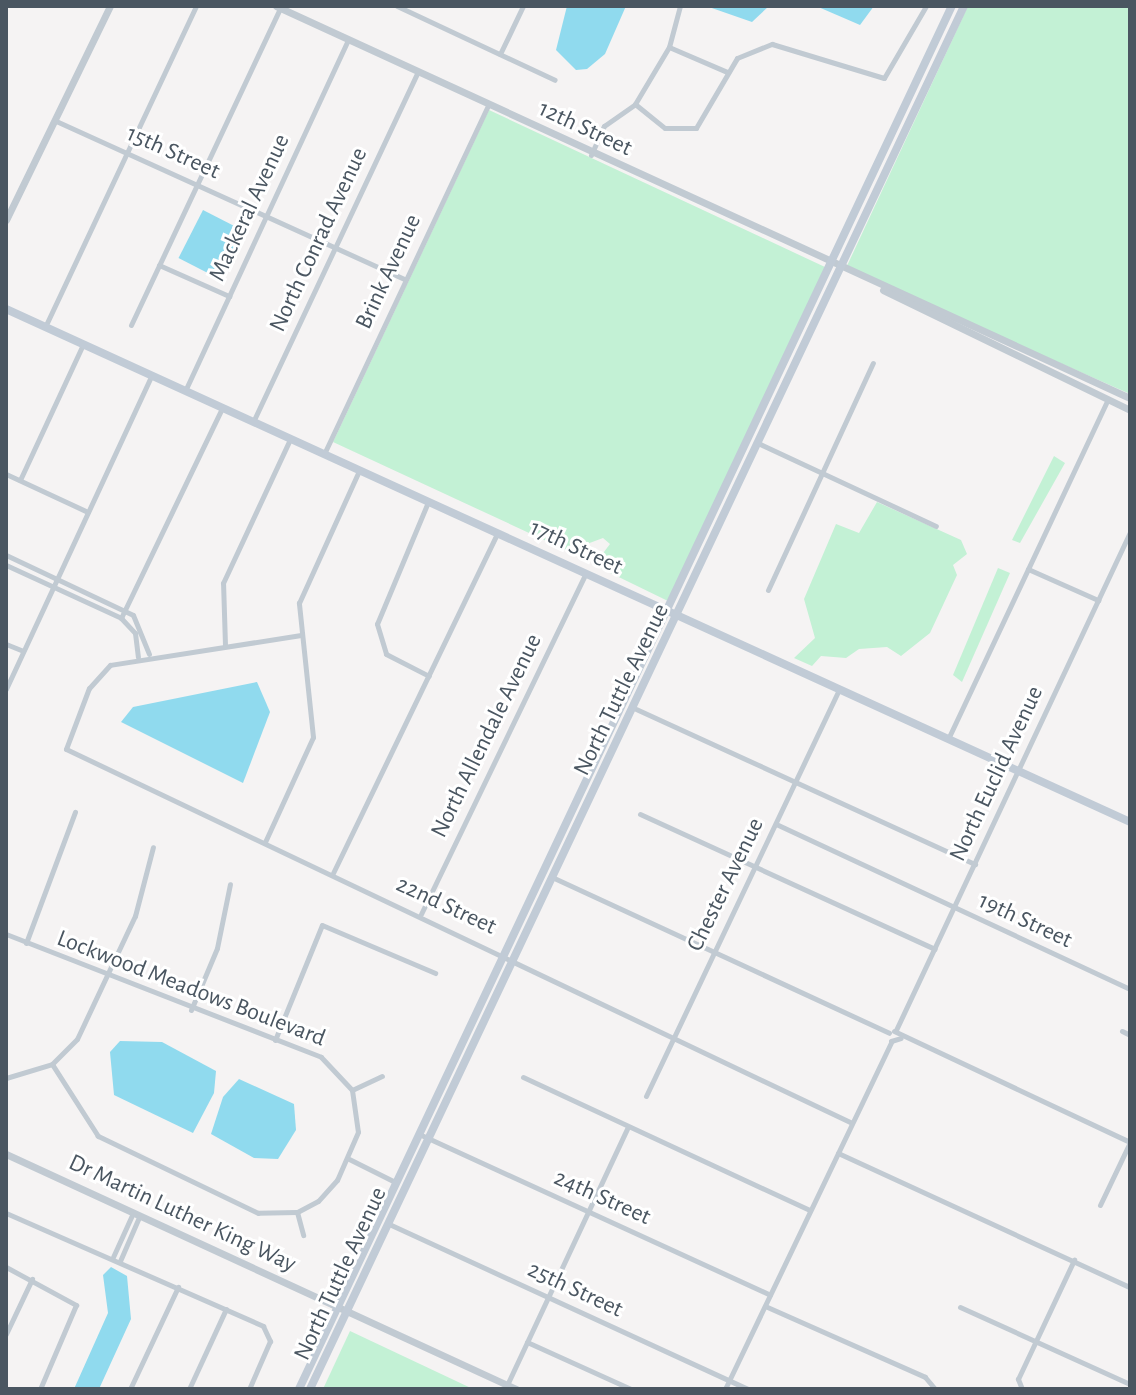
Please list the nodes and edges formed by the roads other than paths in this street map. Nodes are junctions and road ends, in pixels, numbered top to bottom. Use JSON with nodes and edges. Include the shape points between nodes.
{"nodes":[{"id":1,"x":110,"y":6,"type":"edge"},
{"id":2,"x":196,"y":6,"type":"edge"},
{"id":3,"x":397,"y":6,"type":"edge"},
{"id":4,"x":523,"y":6,"type":"edge"},
{"id":5,"x":680,"y":6,"type":"edge"},
{"id":6,"x":926,"y":6,"type":"edge"},
{"id":7,"x":952,"y":6,"type":"edge"},
{"id":8,"x":964,"y":6,"type":"edge"},
{"id":9,"x":278,"y":7,"type":"edge"},
{"id":10,"x":348,"y":40,"type":"junction"},
{"id":11,"x":669,"y":47,"type":"junction"},
{"id":12,"x":500,"y":54,"type":"junction"},
{"id":13,"x":418,"y":72,"type":"junction"},
{"id":14,"x":727,"y":72,"type":"junction"},
{"id":15,"x":555,"y":80,"type":"dead end"},
{"id":16,"x":635,"y":104,"type":"junction"},
{"id":17,"x":488,"y":105,"type":"junction"},
{"id":18,"x":56,"y":121,"type":"junction"},
{"id":19,"x":896,"y":124,"type":"junction"},
{"id":20,"x":128,"y":152,"type":"junction"},
{"id":21,"x":591,"y":155,"type":"junction"},
{"id":22,"x":883,"y":178,"type":"junction"},
{"id":23,"x":197,"y":183,"type":"junction"},
{"id":24,"x":266,"y":216,"type":"junction"},
{"id":25,"x":6,"y":220,"type":"edge"},
{"id":26,"x":336,"y":247,"type":"junction"},
{"id":27,"x":159,"y":265,"type":"junction"},
{"id":28,"x":829,"y":265,"type":"junction"},
{"id":29,"x":840,"y":270,"type":"junction"},
{"id":30,"x":405,"y":279,"type":"junction"},
{"id":31,"x":878,"y":286,"type":"junction"},
{"id":32,"x":229,"y":296,"type":"junction"},
{"id":33,"x":6,"y":309,"type":"edge"},
{"id":34,"x":131,"y":325,"type":"dead end"},
{"id":35,"x":45,"y":327,"type":"junction"},
{"id":36,"x":83,"y":344,"type":"junction"},
{"id":37,"x":873,"y":363,"type":"dead end"},
{"id":38,"x":151,"y":376,"type":"junction"},
{"id":39,"x":185,"y":391,"type":"junction"},
{"id":40,"x":1130,"y":398,"type":"edge"},
{"id":41,"x":1108,"y":399,"type":"junction"},
{"id":42,"x":222,"y":408,"type":"junction"},
{"id":43,"x":1130,"y":410,"type":"edge"},
{"id":44,"x":253,"y":422,"type":"junction"},
{"id":45,"x":290,"y":439,"type":"junction"},
{"id":46,"x":760,"y":444,"type":"junction"},
{"id":47,"x":324,"y":454,"type":"junction"},
{"id":48,"x":359,"y":470,"type":"junction"},
{"id":49,"x":822,"y":473,"type":"junction"},
{"id":50,"x":6,"y":474,"type":"edge"},
{"id":51,"x":20,"y":480,"type":"junction"},
{"id":52,"x":428,"y":502,"type":"junction"},
{"id":53,"x":88,"y":512,"type":"junction"},
{"id":54,"x":936,"y":526,"type":"dead end"},
{"id":55,"x":1130,"y":532,"type":"edge"},
{"id":56,"x":497,"y":534,"type":"junction"},
{"id":57,"x":6,"y":555,"type":"edge"},
{"id":58,"x":6,"y":565,"type":"edge"},
{"id":59,"x":1028,"y":569,"type":"junction"},
{"id":60,"x":585,"y":574,"type":"junction"},
{"id":61,"x":58,"y":579,"type":"junction"},
{"id":62,"x":53,"y":587,"type":"junction"},
{"id":63,"x":768,"y":590,"type":"dead end"},
{"id":64,"x":1098,"y":600,"type":"junction"},
{"id":65,"x":125,"y":610,"type":"junction"},
{"id":66,"x":668,"y":613,"type":"junction"},
{"id":67,"x":121,"y":618,"type":"junction"},
{"id":68,"x":678,"y":618,"type":"junction"},
{"id":69,"x":301,"y":635,"type":"junction"},
{"id":70,"x":6,"y":644,"type":"edge"},
{"id":71,"x":225,"y":645,"type":"junction"},
{"id":72,"x":23,"y":651,"type":"junction"},
{"id":73,"x":149,"y":654,"type":"junction"},
{"id":74,"x":138,"y":657,"type":"junction"},
{"id":75,"x":429,"y":676,"type":"junction"},
{"id":76,"x":6,"y":689,"type":"edge"},
{"id":77,"x":839,"y":690,"type":"junction"},
{"id":78,"x":636,"y":709,"type":"junction"},
{"id":79,"x":947,"y":739,"type":"junction"},
{"id":80,"x":1019,"y":772,"type":"junction"},
{"id":81,"x":795,"y":781,"type":"junction"},
{"id":82,"x":75,"y":812,"type":"dead end"},
{"id":83,"x":640,"y":814,"type":"dead end"},
{"id":84,"x":1130,"y":822,"type":"edge"},
{"id":85,"x":776,"y":824,"type":"junction"},
{"id":86,"x":265,"y":842,"type":"junction"},
{"id":87,"x":153,"y":847,"type":"dead end"},
{"id":88,"x":975,"y":864,"type":"junction"},
{"id":89,"x":755,"y":867,"type":"junction"},
{"id":90,"x":333,"y":873,"type":"junction"},
{"id":91,"x":554,"y":878,"type":"junction"},
{"id":92,"x":230,"y":884,"type":"dead end"},
{"id":93,"x":954,"y":907,"type":"junction"},
{"id":94,"x":421,"y":914,"type":"junction"},
{"id":95,"x":6,"y":934,"type":"edge"},
{"id":96,"x":26,"y":943,"type":"junction"},
{"id":97,"x":935,"y":949,"type":"junction"},
{"id":98,"x":714,"y":952,"type":"junction"},
{"id":99,"x":506,"y":954,"type":"junction"},
{"id":100,"x":513,"y":966,"type":"junction"},
{"id":101,"x":435,"y":973,"type":"dead end"},
{"id":102,"x":108,"y":978,"type":"junction"},
{"id":103,"x":1130,"y":989,"type":"edge"},
{"id":104,"x":191,"y":1010,"type":"junction"},
{"id":105,"x":896,"y":1030,"type":"junction"},
{"id":106,"x":1122,"y":1031,"type":"dead end"},
{"id":107,"x":889,"y":1033,"type":"junction"},
{"id":108,"x":1130,"y":1035,"type":"edge"},
{"id":109,"x":901,"y":1038,"type":"junction"},
{"id":110,"x":672,"y":1039,"type":"junction"},
{"id":111,"x":275,"y":1040,"type":"junction"},
{"id":112,"x":891,"y":1042,"type":"junction"},
{"id":113,"x":52,"y":1064,"type":"junction"},
{"id":114,"x":382,"y":1076,"type":"dead end"},
{"id":115,"x":523,"y":1077,"type":"dead end"},
{"id":116,"x":6,"y":1078,"type":"edge"},
{"id":117,"x":352,"y":1090,"type":"junction"},
{"id":118,"x":646,"y":1096,"type":"dead end"},
{"id":119,"x":852,"y":1123,"type":"junction"},
{"id":120,"x":628,"y":1127,"type":"junction"},
{"id":121,"x":419,"y":1134,"type":"junction"},
{"id":122,"x":428,"y":1139,"type":"junction"},
{"id":123,"x":1130,"y":1141,"type":"edge"},
{"id":124,"x":838,"y":1153,"type":"junction"},
{"id":125,"x":6,"y":1154,"type":"edge"},
{"id":126,"x":349,"y":1159,"type":"junction"},
{"id":127,"x":395,"y":1182,"type":"junction"},
{"id":128,"x":1100,"y":1205,"type":"dead end"},
{"id":129,"x":810,"y":1210,"type":"junction"},
{"id":130,"x":297,"y":1212,"type":"junction"},
{"id":131,"x":588,"y":1212,"type":"junction"},
{"id":132,"x":6,"y":1213,"type":"edge"},
{"id":133,"x":136,"y":1215,"type":"junction"},
{"id":134,"x":387,"y":1223,"type":"junction"},
{"id":135,"x":303,"y":1235,"type":"dead end"},
{"id":136,"x":113,"y":1257,"type":"junction"},
{"id":137,"x":1074,"y":1260,"type":"junction"},
{"id":138,"x":120,"y":1261,"type":"junction"},
{"id":139,"x":6,"y":1267,"type":"edge"},
{"id":140,"x":32,"y":1279,"type":"junction"},
{"id":141,"x":178,"y":1287,"type":"junction"},
{"id":142,"x":1130,"y":1287,"type":"edge"},
{"id":143,"x":770,"y":1295,"type":"junction"},
{"id":144,"x":548,"y":1297,"type":"junction"},
{"id":145,"x":765,"y":1306,"type":"junction"},
{"id":146,"x":335,"y":1307,"type":"junction"},
{"id":147,"x":960,"y":1307,"type":"dead end"},
{"id":148,"x":226,"y":1309,"type":"junction"},
{"id":149,"x":345,"y":1312,"type":"junction"},
{"id":150,"x":7,"y":1329,"type":"edge"},
{"id":151,"x":1036,"y":1341,"type":"junction"},
{"id":152,"x":527,"y":1342,"type":"junction"},
{"id":153,"x":729,"y":1381,"type":"junction"},
{"id":154,"x":1130,"y":1384,"type":"edge"},
{"id":155,"x":507,"y":1385,"type":"junction"},
{"id":156,"x":1020,"y":1386,"type":"edge"},
{"id":157,"x":935,"y":1388,"type":"edge"},
{"id":158,"x":40,"y":1389,"type":"edge"},
{"id":159,"x":130,"y":1389,"type":"edge"},
{"id":160,"x":189,"y":1389,"type":"edge"},
{"id":161,"x":249,"y":1389,"type":"edge"},
{"id":162,"x":299,"y":1389,"type":"edge"},
{"id":163,"x":310,"y":1389,"type":"edge"},
{"id":164,"x":516,"y":1389,"type":"edge"},
{"id":165,"x":631,"y":1389,"type":"edge"},
{"id":166,"x":725,"y":1389,"type":"edge"},
{"id":167,"x":747,"y":1389,"type":"edge"}],
"edges":[{"from":1,"to":18,"type":"street"},
{"from":2,"to":20,"type":"street"},
{"from":3,"to":12,"type":"street"},
{"from":4,"to":12,"type":"street"},
{"from":5,"to":11,"type":"street"},
{"from":6,"to":14,"type":"street","via":[[884,78],[772,44],[751,47]]},
{"from":7,"to":19,"type":"main road","name":"North Tuttle Avenue"},
{"from":8,"to":22,"type":"main road","name":"North Tuttle Avenue"},
{"from":9,"to":10,"type":"street","name":"12th Street"},
{"from":9,"to":23,"type":"street"},
{"from":10,"to":13,"type":"street","name":"12th Street"},
{"from":10,"to":24,"type":"street","name":"Mackeral Avenue"},
{"from":11,"to":14,"type":"street"},
{"from":11,"to":16,"type":"street"},
{"from":12,"to":15,"type":"street"},
{"from":13,"to":17,"type":"street","name":"12th Street"},
{"from":13,"to":26,"type":"street","name":"North Conrad Avenue"},
{"from":14,"to":16,"type":"street","via":[[707,115],[690,130],[665,128]]},
{"from":16,"to":21,"type":"street","via":[[615,112]]},
{"from":17,"to":21,"type":"street","name":"12th Street"},
{"from":17,"to":30,"type":"street","name":"Brink Avenue"},
{"from":18,"to":20,"type":"street","name":"15th Street"},
{"from":18,"to":25,"type":"street"},
{"from":19,"to":22,"type":"main road"},
{"from":19,"to":28,"type":"main road","name":"North Tuttle Avenue"},
{"from":20,"to":23,"type":"street","name":"15th Street"},
{"from":20,"to":35,"type":"street"},
{"from":21,"to":28,"type":"street","name":"12th Street"},
{"from":22,"to":29,"type":"main road","name":"North Tuttle Avenue"},
{"from":23,"to":24,"type":"street","name":"15th Street"},
{"from":23,"to":27,"type":"street"},
{"from":24,"to":26,"type":"street","name":"15th Street"},
{"from":24,"to":32,"type":"street","name":"Mackeral Avenue"},
{"from":26,"to":30,"type":"street","name":"15th Street"},
{"from":26,"to":44,"type":"street","name":"North Conrad Avenue"},
{"from":27,"to":32,"type":"street"},
{"from":27,"to":34,"type":"street"},
{"from":28,"to":29,"type":"street","name":"12th Street"},
{"from":28,"to":66,"type":"main road","name":"North Tuttle Avenue"},
{"from":29,"to":31,"type":"street","name":"12th Street"},
{"from":29,"to":46,"type":"main road","name":"North Tuttle Avenue"},
{"from":30,"to":47,"type":"street","name":"Brink Avenue"},
{"from":31,"to":40,"type":"street","name":"12th Street"},
{"from":31,"to":41,"type":"street","name":"12th Street","via":[[904,306]]},
{"from":32,"to":39,"type":"street","name":"Mackeral Avenue"},
{"from":33,"to":35,"type":"main road","name":"17th Street"},
{"from":35,"to":36,"type":"main road","name":"17th Street"},
{"from":36,"to":38,"type":"main road","name":"17th Street"},
{"from":36,"to":51,"type":"street"},
{"from":37,"to":49,"type":"street"},
{"from":38,"to":39,"type":"main road","name":"17th Street"},
{"from":38,"to":53,"type":"street"},
{"from":39,"to":42,"type":"main road","name":"17th Street"},
{"from":41,"to":43,"type":"street","name":"12th Street"},
{"from":41,"to":59,"type":"street"},
{"from":42,"to":44,"type":"main road","name":"17th Street"},
{"from":42,"to":65,"type":"street"},
{"from":44,"to":45,"type":"main road","name":"17th Street"},
{"from":45,"to":47,"type":"main road","name":"17th Street"},
{"from":45,"to":71,"type":"street","via":[[223,583]]},
{"from":46,"to":49,"type":"street"},
{"from":46,"to":68,"type":"main road","name":"North Tuttle Avenue"},
{"from":47,"to":48,"type":"main road","name":"17th Street"},
{"from":48,"to":52,"type":"main road","name":"17th Street"},
{"from":48,"to":69,"type":"street","via":[[301,594]]},
{"from":49,"to":54,"type":"street"},
{"from":49,"to":63,"type":"street"},
{"from":50,"to":51,"type":"street"},
{"from":51,"to":53,"type":"street"},
{"from":52,"to":56,"type":"main road","name":"17th Street"},
{"from":52,"to":75,"type":"street","via":[[377,624],[386,654]]},
{"from":53,"to":61,"type":"street"},
{"from":55,"to":64,"type":"street","name":"North Euclid Avenue"},
{"from":56,"to":60,"type":"main road","name":"17th Street"},
{"from":56,"to":75,"type":"street"},
{"from":57,"to":61,"type":"street"},
{"from":58,"to":62,"type":"street"},
{"from":59,"to":64,"type":"street"},
{"from":59,"to":79,"type":"street"},
{"from":60,"to":66,"type":"main road","name":"17th Street"},
{"from":60,"to":94,"type":"street","name":"North Allendale Avenue"},
{"from":61,"to":62,"type":"street"},
{"from":61,"to":65,"type":"street"},
{"from":62,"to":67,"type":"street"},
{"from":62,"to":72,"type":"street"},
{"from":64,"to":80,"type":"street","name":"North Euclid Avenue"},
{"from":65,"to":67,"type":"street"},
{"from":65,"to":73,"type":"street","via":[[144,631]]},
{"from":66,"to":68,"type":"main road","name":"17th Street"},
{"from":66,"to":99,"type":"main road","name":"North Tuttle Avenue"},
{"from":67,"to":74,"type":"street","via":[[135,633]]},
{"from":68,"to":77,"type":"main road","name":"17th Street"},
{"from":68,"to":78,"type":"main road","name":"North Tuttle Avenue"},
{"from":69,"to":71,"type":"street"},
{"from":69,"to":86,"type":"street","via":[[313,737]]},
{"from":70,"to":72,"type":"street"},
{"from":71,"to":73,"type":"street"},
{"from":72,"to":76,"type":"street"},
{"from":73,"to":74,"type":"street"},
{"from":74,"to":86,"type":"street","name":"22nd Street","via":[[97,676],[64,746]]},
{"from":75,"to":90,"type":"street"},
{"from":77,"to":79,"type":"main road","name":"17th Street"},
{"from":77,"to":81,"type":"street","name":"Chester Avenue"},
{"from":78,"to":81,"type":"street"},
{"from":78,"to":91,"type":"main road","name":"North Tuttle Avenue"},
{"from":79,"to":80,"type":"main road","name":"17th Street"},
{"from":80,"to":84,"type":"main road","name":"17th Street"},
{"from":80,"to":88,"type":"street","name":"North Euclid Avenue"},
{"from":81,"to":85,"type":"street","name":"Chester Avenue"},
{"from":81,"to":88,"type":"street"},
{"from":82,"to":96,"type":"street"},
{"from":83,"to":89,"type":"street"},
{"from":85,"to":89,"type":"street","name":"Chester Avenue"},
{"from":85,"to":93,"type":"street","name":"19th Street"},
{"from":86,"to":90,"type":"street","name":"22nd Street"},
{"from":87,"to":102,"type":"street"},
{"from":88,"to":93,"type":"street","name":"North Euclid Avenue"},
{"from":89,"to":97,"type":"street"},
{"from":89,"to":98,"type":"street","name":"Chester Avenue"},
{"from":90,"to":94,"type":"street","name":"22nd Street"},
{"from":91,"to":98,"type":"street"},
{"from":91,"to":100,"type":"main road","name":"North Tuttle Avenue"},
{"from":92,"to":104,"type":"street","via":[[217,948]]},
{"from":93,"to":97,"type":"street","name":"North Euclid Avenue"},
{"from":93,"to":103,"type":"street","name":"19th Street"},
{"from":94,"to":99,"type":"street","name":"22nd Street"},
{"from":95,"to":96,"type":"street","name":"Lockwood Meadows Boulevard"},
{"from":96,"to":102,"type":"street","name":"Lockwood Meadows Boulevard"},
{"from":97,"to":105,"type":"street","name":"North Euclid Avenue"},
{"from":98,"to":107,"type":"street"},
{"from":98,"to":110,"type":"street","name":"Chester Avenue"},
{"from":99,"to":100,"type":"street","name":"22nd Street"},
{"from":99,"to":121,"type":"main road","name":"North Tuttle Avenue"},
{"from":100,"to":110,"type":"street","name":"22nd Street"},
{"from":100,"to":122,"type":"main road","name":"North Tuttle Avenue"},
{"from":101,"to":111,"type":"street","via":[[322,925]]},
{"from":102,"to":104,"type":"street","name":"Lockwood Meadows Boulevard"},
{"from":102,"to":113,"type":"street","via":[[77,1039]]},
{"from":104,"to":111,"type":"street","name":"Lockwood Meadows Boulevard"},
{"from":105,"to":107,"type":"street"},
{"from":105,"to":109,"type":"street"},
{"from":106,"to":108,"type":"street"},
{"from":107,"to":112,"type":"street"},
{"from":109,"to":112,"type":"street"},
{"from":109,"to":123,"type":"street"},
{"from":110,"to":118,"type":"street","name":"Chester Avenue"},
{"from":110,"to":119,"type":"street","name":"22nd Street"},
{"from":111,"to":117,"type":"street","name":"Lockwood Meadows Boulevard","via":[[327,1061]]},
{"from":112,"to":119,"type":"street"},
{"from":113,"to":116,"type":"street"},
{"from":113,"to":130,"type":"street","via":[[78,1114],[111,1145],[252,1211]]},
{"from":114,"to":117,"type":"street"},
{"from":115,"to":120,"type":"street"},
{"from":117,"to":126,"type":"street","via":[[359,1124]]},
{"from":119,"to":124,"type":"street"},
{"from":120,"to":129,"type":"street"},
{"from":120,"to":131,"type":"street"},
{"from":121,"to":122,"type":"street","name":"24th Street"},
{"from":121,"to":127,"type":"main road","name":"North Tuttle Avenue"},
{"from":122,"to":131,"type":"street","name":"24th Street"},
{"from":122,"to":134,"type":"main road","name":"North Tuttle Avenue"},
{"from":123,"to":128,"type":"street"},
{"from":124,"to":129,"type":"street"},
{"from":124,"to":137,"type":"street"},
{"from":125,"to":133,"type":"street","name":"Dr Martin Luther King Way"},
{"from":126,"to":127,"type":"street"},
{"from":126,"to":130,"type":"street","via":[[326,1194]]},
{"from":127,"to":146,"type":"main road","name":"North Tuttle Avenue"},
{"from":129,"to":143,"type":"street"},
{"from":130,"to":135,"type":"street"},
{"from":131,"to":143,"type":"street","name":"24th Street"},
{"from":131,"to":144,"type":"street"},
{"from":132,"to":136,"type":"street"},
{"from":133,"to":136,"type":"street"},
{"from":133,"to":138,"type":"street"},
{"from":133,"to":146,"type":"street","name":"Dr Martin Luther King Way"},
{"from":134,"to":144,"type":"street","name":"25th Street"},
{"from":134,"to":149,"type":"main road","name":"North Tuttle Avenue"},
{"from":136,"to":138,"type":"street"},
{"from":137,"to":142,"type":"street"},
{"from":137,"to":151,"type":"street"},
{"from":138,"to":141,"type":"street"},
{"from":139,"to":140,"type":"street"},
{"from":140,"to":150,"type":"street"},
{"from":140,"to":158,"type":"street","via":[[69,1296],[76,1309]]},
{"from":141,"to":148,"type":"street"},
{"from":141,"to":159,"type":"street"},
{"from":143,"to":145,"type":"street"},
{"from":144,"to":152,"type":"street"},
{"from":144,"to":153,"type":"street","name":"25th Street"},
{"from":145,"to":153,"type":"street"},
{"from":145,"to":157,"type":"street"},
{"from":146,"to":149,"type":"street","name":"Dr Martin Luther King Way"},
{"from":146,"to":162,"type":"main road","name":"North Tuttle Avenue"},
{"from":147,"to":151,"type":"street"},
{"from":148,"to":160,"type":"street"},
{"from":148,"to":161,"type":"street","via":[[270,1334]]},
{"from":149,"to":155,"type":"street","name":"Dr Martin Luther King Way"},
{"from":149,"to":163,"type":"main road","name":"North Tuttle Avenue"},
{"from":151,"to":154,"type":"street"},
{"from":151,"to":156,"type":"street"},
{"from":152,"to":155,"type":"street"},
{"from":152,"to":165,"type":"street"},
{"from":153,"to":166,"type":"street"},
{"from":153,"to":167,"type":"street","name":"25th Street"},
{"from":155,"to":164,"type":"street","name":"Dr Martin Luther King Way"}]}
